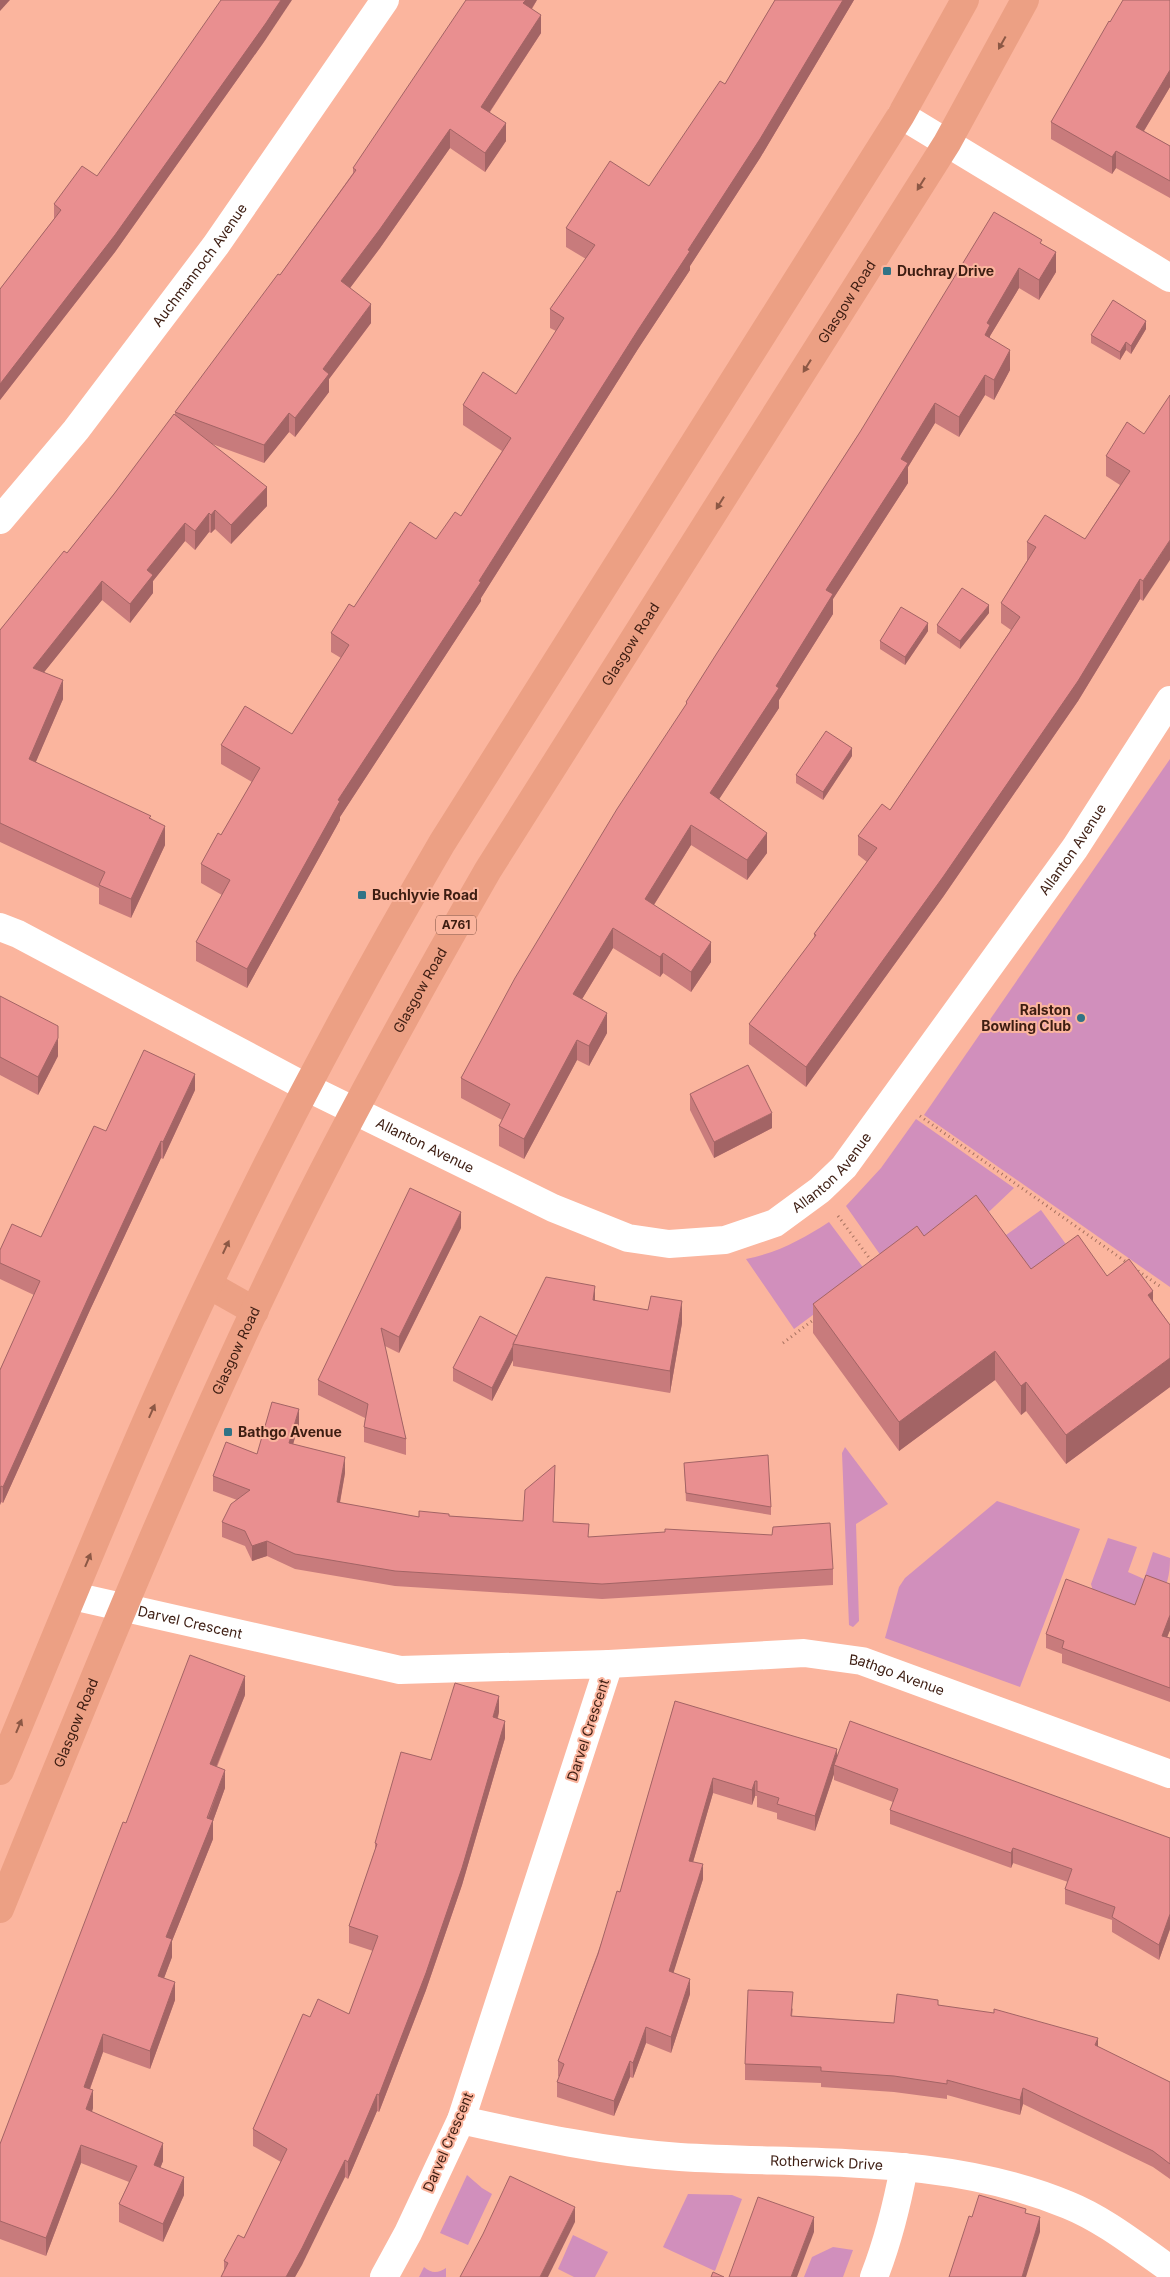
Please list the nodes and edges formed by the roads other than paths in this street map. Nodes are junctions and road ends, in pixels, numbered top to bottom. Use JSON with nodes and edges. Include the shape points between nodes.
{"nodes":[{"id":1,"x":385,"y":0,"type":"edge"},
{"id":2,"x":965,"y":0,"type":"edge"},
{"id":3,"x":1025,"y":0,"type":"edge"},
{"id":4,"x":901,"y":115,"type":"junction"},
{"id":5,"x":947,"y":143,"type":"junction"},
{"id":6,"x":1170,"y":278,"type":"edge"},
{"id":7,"x":0,"y":520,"type":"edge"},
{"id":8,"x":1170,"y":700,"type":"edge"},
{"id":9,"x":0,"y":927,"type":"edge"},
{"id":10,"x":306,"y":1087,"type":"junction"},
{"id":11,"x":354,"y":1110,"type":"junction"},
{"id":12,"x":209,"y":1285,"type":"junction"},
{"id":13,"x":255,"y":1311,"type":"junction"},
{"id":14,"x":73,"y":1596,"type":"junction"},
{"id":15,"x":123,"y":1607,"type":"junction"},
{"id":16,"x":609,"y":1664,"type":"junction"},
{"id":17,"x":0,"y":1771,"type":"edge"},
{"id":18,"x":1170,"y":1774,"type":"edge"},
{"id":19,"x":0,"y":1909,"type":"edge"},
{"id":20,"x":461,"y":2120,"type":"junction"},
{"id":21,"x":904,"y":2167,"type":"junction"},
{"id":22,"x":1170,"y":2270,"type":"edge"},
{"id":23,"x":384,"y":2277,"type":"edge"},
{"id":24,"x":874,"y":2277,"type":"edge"}],
"edges":[{"from":1,"to":7,"type":"street","name":"Auchmannoch Avenue","via":[[216,245],[76,430]]},
{"from":2,"to":4,"type":"main road"},
{"from":3,"to":5,"type":"main road","name":"Glasgow Road","number":"A761","one_way":true},
{"from":4,"to":5,"type":"street"},
{"from":4,"to":10,"type":"main road","via":[[442,843]]},
{"from":5,"to":6,"type":"street"},
{"from":5,"to":11,"type":"main road","name":"Glasgow Road","number":"A761","one_way":true,"via":[[488,870]]},
{"from":8,"to":11,"type":"street","name":"Allanton Avenue","via":[[1074,848],[844,1167],[820,1190],[775,1223],[725,1240],[669,1244],[628,1238],[553,1208]]},
{"from":9,"to":10,"type":"street"},
{"from":10,"to":11,"type":"street","name":"Allanton Avenue"},
{"from":12,"to":10,"type":"main road","one_way":true},
{"from":11,"to":13,"type":"main road","name":"Glasgow Road","number":"A761"},
{"from":12,"to":13,"type":"main road"},
{"from":14,"to":12,"type":"main road","one_way":true},
{"from":13,"to":15,"type":"main road","name":"Glasgow Road","number":"A761"},
{"from":14,"to":15,"type":"street","name":"Darvel Crescent"},
{"from":17,"to":14,"type":"main road","one_way":true},
{"from":15,"to":16,"type":"street","name":"Darvel Crescent","via":[[400,1670]]},
{"from":15,"to":19,"type":"main road","name":"Glasgow Road","number":"A761"},
{"from":16,"to":18,"type":"street","name":"Bathgo Avenue","via":[[804,1653],[862,1661]]},
{"from":16,"to":20,"type":"street","name":"Darvel Crescent"},
{"from":20,"to":21,"type":"street","name":"Rotherwick Drive","via":[[534,2136],[678,2157]]},
{"from":20,"to":23,"type":"street","name":"Darvel Crescent"},
{"from":21,"to":22,"type":"street","name":"Rotherwick Drive","via":[[1014,2185],[1070,2205],[1120,2234]]},
{"from":21,"to":24,"type":"street","via":[[895,2211]]}]}
